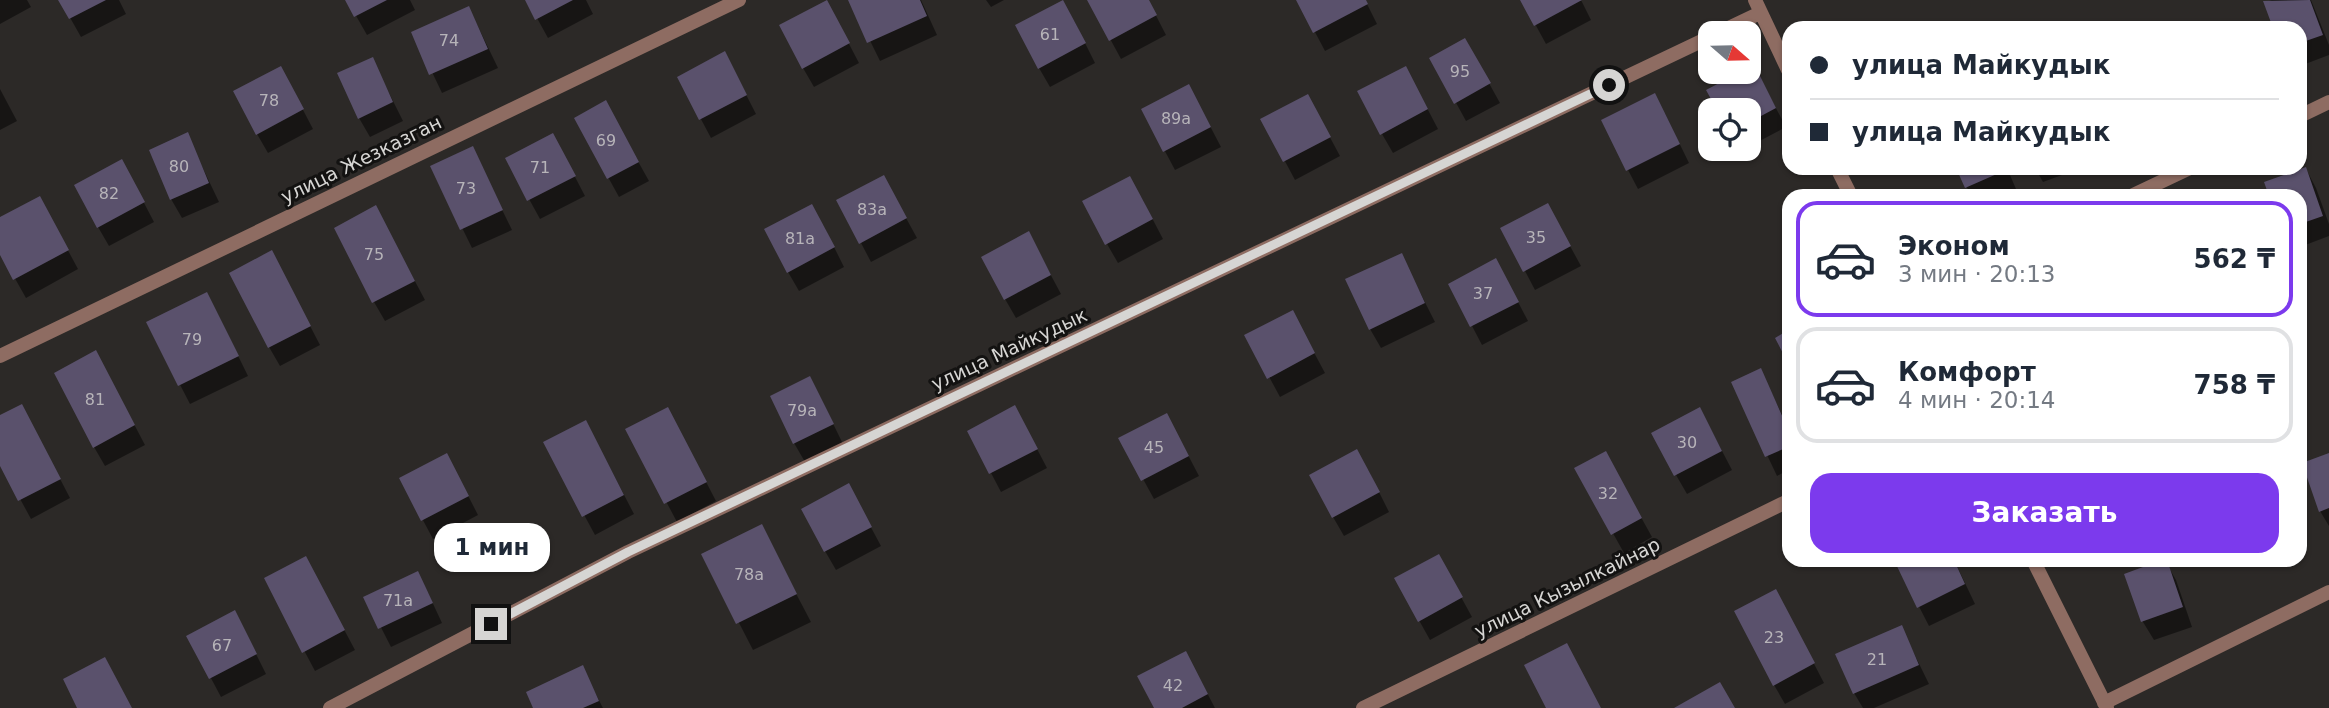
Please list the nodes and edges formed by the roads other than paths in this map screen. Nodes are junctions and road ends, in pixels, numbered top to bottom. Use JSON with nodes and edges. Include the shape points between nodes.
{"nodes":[{"id":1,"x":739,"y":0,"type":"edge"},
{"id":2,"x":1758,"y":7,"type":"edge"},
{"id":3,"x":1736,"y":21,"type":"edge"},
{"id":4,"x":1698,"y":43,"type":"edge"},
{"id":5,"x":1782,"y":57,"type":"edge"},
{"id":6,"x":2329,"y":102,"type":"edge"},
{"id":7,"x":2307,"y":113,"type":"edge"},
{"id":8,"x":2175,"y":175,"type":"edge"},
{"id":9,"x":2146,"y":189,"type":"edge"},
{"id":10,"x":0,"y":356,"type":"edge"},
{"id":11,"x":1782,"y":504,"type":"edge"},
{"id":12,"x":2036,"y":567,"type":"edge"},
{"id":13,"x":2329,"y":592,"type":"edge"},
{"id":14,"x":2105,"y":705,"type":"edge"},
{"id":15,"x":330,"y":708,"type":"edge"},
{"id":16,"x":1363,"y":708,"type":"edge"}],
"edges":[{"from":1,"to":10,"type":"street","name":"улица Жезказган"},
{"from":2,"to":3,"type":"street"},
{"from":2,"to":5,"type":"street"},
{"from":4,"to":15,"type":"street","name":"улица Майкудык","via":[[628,552]]},
{"from":6,"to":7,"type":"street"},
{"from":8,"to":9,"type":"street"},
{"from":11,"to":16,"type":"street","name":"улица Кызылкайнар"},
{"from":12,"to":14,"type":"street"},
{"from":13,"to":14,"type":"street"}]}
